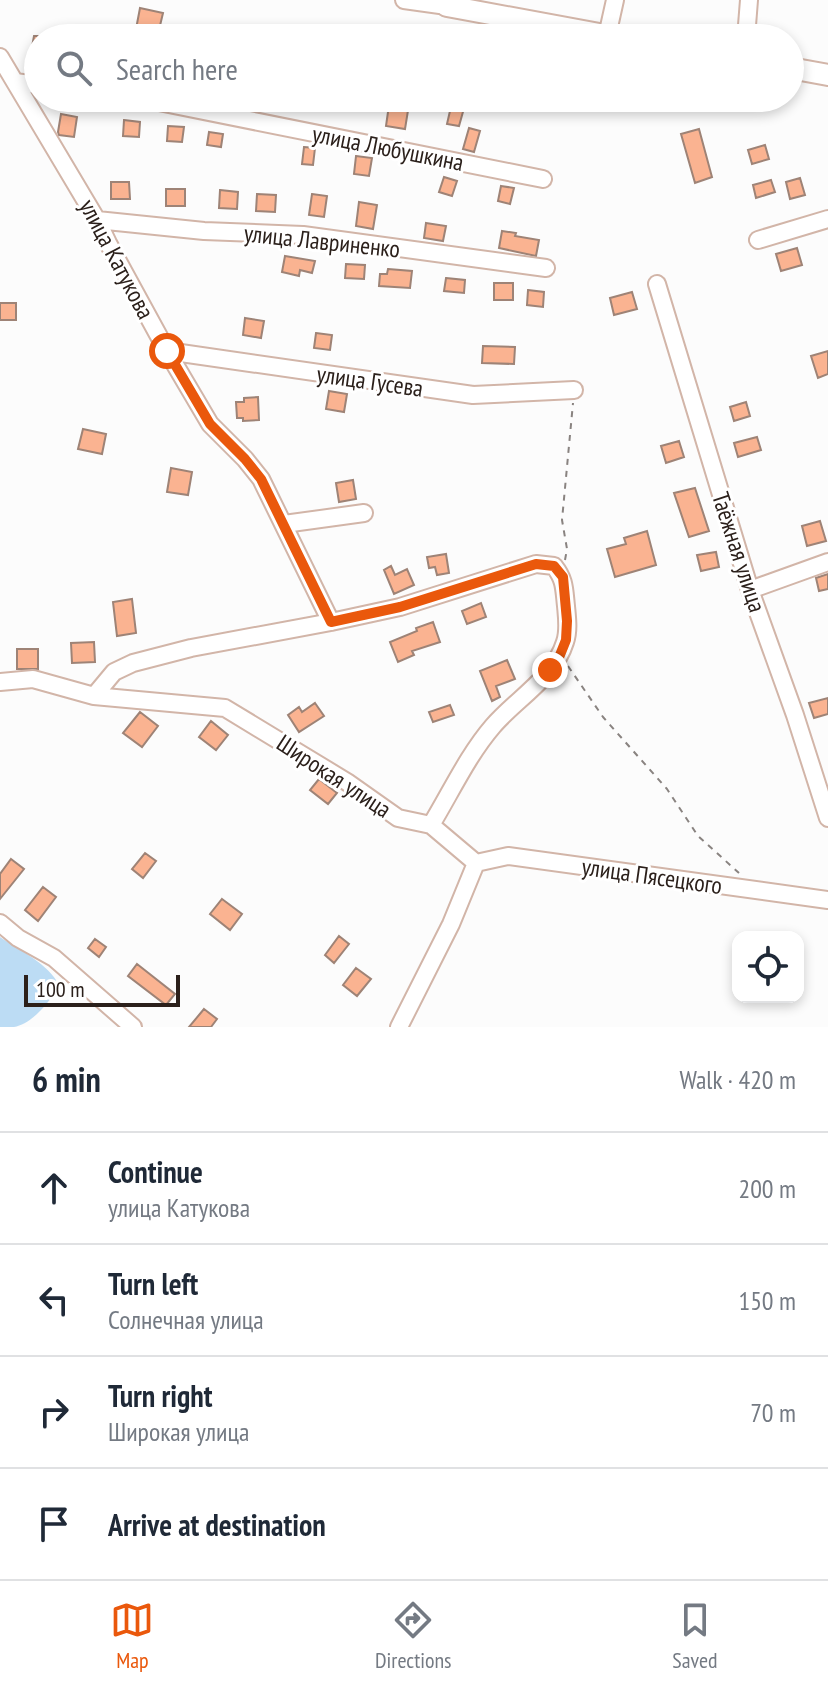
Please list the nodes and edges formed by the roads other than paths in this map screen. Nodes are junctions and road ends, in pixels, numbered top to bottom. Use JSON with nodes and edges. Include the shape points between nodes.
{"nodes":[{"id":1,"x":404,"y":0,"type":"edge"},
{"id":2,"x":615,"y":0,"type":"edge"},
{"id":3,"x":749,"y":0,"type":"edge"},
{"id":4,"x":446,"y":3,"type":"edge"},
{"id":5,"x":550,"y":24,"type":"edge"},
{"id":6,"x":614,"y":24,"type":"edge"},
{"id":7,"x":747,"y":24,"type":"edge"},
{"id":8,"x":0,"y":57,"type":"edge"},
{"id":9,"x":804,"y":71,"type":"edge"},
{"id":10,"x":828,"y":75,"type":"edge"},
{"id":11,"x":15,"y":82,"type":"junction"},
{"id":12,"x":24,"y":83,"type":"edge"},
{"id":13,"x":24,"y":97,"type":"edge"},
{"id":14,"x":33,"y":112,"type":"edge"},
{"id":15,"x":209,"y":112,"type":"edge"},
{"id":16,"x":543,"y":179,"type":"dead end"},
{"id":17,"x":828,"y":219,"type":"edge"},
{"id":18,"x":97,"y":220,"type":"junction"},
{"id":19,"x":758,"y":240,"type":"dead end"},
{"id":20,"x":546,"y":268,"type":"dead end"},
{"id":21,"x":657,"y":284,"type":"dead end"},
{"id":22,"x":167,"y":351,"type":"junction"},
{"id":23,"x":574,"y":390,"type":"road end"},
{"id":24,"x":364,"y":513,"type":"dead end"},
{"id":25,"x":284,"y":524,"type":"junction"},
{"id":26,"x":828,"y":562,"type":"edge"},
{"id":27,"x":750,"y":590,"type":"junction"},
{"id":28,"x":331,"y":622,"type":"junction"},
{"id":29,"x":0,"y":682,"type":"edge"},
{"id":30,"x":94,"y":696,"type":"junction"},
{"id":31,"x":828,"y":818,"type":"edge"},
{"id":32,"x":431,"y":825,"type":"junction"},
{"id":33,"x":476,"y":863,"type":"junction"},
{"id":34,"x":828,"y":900,"type":"edge"},
{"id":35,"x":0,"y":923,"type":"edge"},
{"id":36,"x":133,"y":1027,"type":"edge"},
{"id":37,"x":399,"y":1027,"type":"edge"}],
"edges":[{"from":1,"to":4,"type":"street"},
{"from":2,"to":6,"type":"street"},
{"from":3,"to":7,"type":"street"},
{"from":4,"to":5,"type":"main road"},
{"from":8,"to":11,"type":"street","name":"улица Катукова"},
{"from":9,"to":10,"type":"main road"},
{"from":11,"to":12,"type":"street"},
{"from":11,"to":13,"type":"street","name":"улица Катукова"},
{"from":14,"to":18,"type":"street","name":"улица Катукова"},
{"from":15,"to":16,"type":"street","name":"улица Любушкина"},
{"from":17,"to":19,"type":"street"},
{"from":18,"to":20,"type":"street","name":"улица Лавриненко","via":[[303,235]]},
{"from":18,"to":22,"type":"street","name":"улица Катукова"},
{"from":21,"to":27,"type":"street","name":"Таёжная улица"},
{"from":22,"to":23,"type":"street","name":"улица Гусева","via":[[473,395]]},
{"from":22,"to":25,"type":"street","name":"улица Катукова","via":[[210,424],[261,479]]},
{"from":24,"to":25,"type":"street"},
{"from":25,"to":28,"type":"street","name":"улица Катукова"},
{"from":26,"to":27,"type":"street"},
{"from":27,"to":31,"type":"street","name":"Таёжная улица"},
{"from":28,"to":30,"type":"street","via":[[133,663],[114,672]]},
{"from":28,"to":32,"type":"street","via":[[400,607],[536,564],[554,566],[563,577],[567,621],[560,655],[493,725]]},
{"from":29,"to":30,"type":"street","name":"Широкая улица","via":[[33,679]]},
{"from":30,"to":32,"type":"street","name":"Широкая улица","via":[[225,708],[398,818]]},
{"from":32,"to":33,"type":"street"},
{"from":33,"to":34,"type":"street","name":"улица Пясецкого","via":[[508,856]]},
{"from":33,"to":37,"type":"street"},
{"from":35,"to":36,"type":"street","via":[[54,958]]}]}
